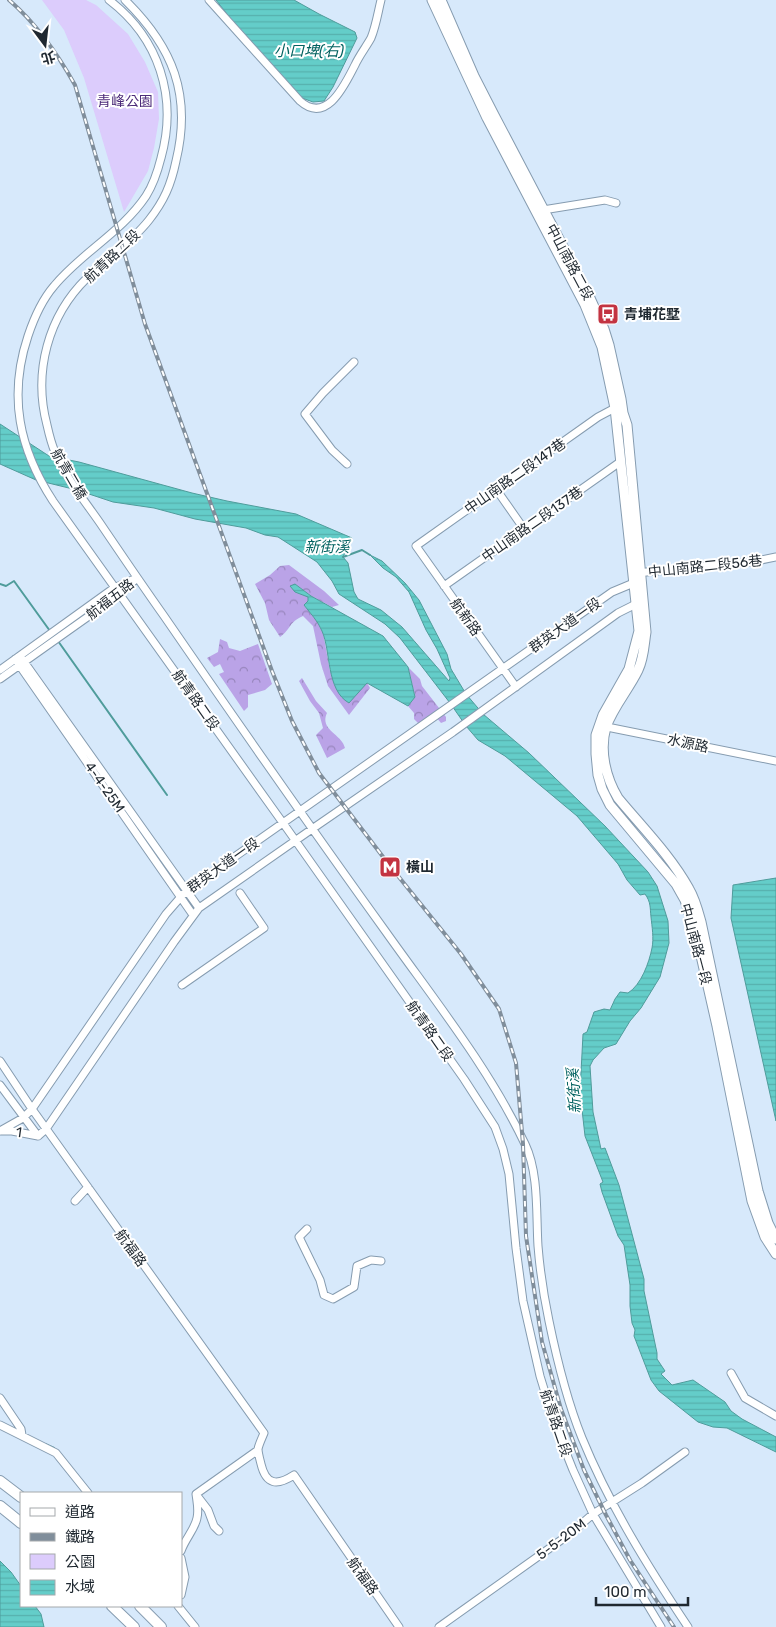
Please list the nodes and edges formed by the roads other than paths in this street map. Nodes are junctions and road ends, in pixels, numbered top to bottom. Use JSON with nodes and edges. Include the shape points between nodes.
{"nodes":[{"id":1,"x":109,"y":0,"type":"edge"},
{"id":2,"x":125,"y":0,"type":"edge"},
{"id":3,"x":209,"y":0,"type":"edge"},
{"id":4,"x":381,"y":0,"type":"edge"},
{"id":5,"x":432,"y":0,"type":"edge"},
{"id":6,"x":441,"y":0,"type":"edge"},
{"id":7,"x":616,"y":203,"type":"dead end"},
{"id":8,"x":544,"y":210,"type":"junction"},
{"id":9,"x":354,"y":362,"type":"dead end"},
{"id":10,"x":615,"y":408,"type":"junction"},
{"id":11,"x":19,"y":417,"type":"joint"},
{"id":12,"x":50,"y":437,"type":"joint"},
{"id":13,"x":620,"y":462,"type":"junction"},
{"id":14,"x":347,"y":464,"type":"dead end"},
{"id":15,"x":496,"y":489,"type":"junction"},
{"id":16,"x":53,"y":501,"type":"joint"},
{"id":17,"x":91,"y":510,"type":"joint"},
{"id":18,"x":524,"y":529,"type":"junction"},
{"id":19,"x":416,"y":546,"type":"joint"},
{"id":20,"x":776,"y":557,"type":"edge"},
{"id":21,"x":637,"y":577,"type":"junction"},
{"id":22,"x":137,"y":578,"type":"junction"},
{"id":23,"x":444,"y":586,"type":"junction"},
{"id":24,"x":114,"y":588,"type":"junction"},
{"id":25,"x":120,"y":594,"type":"junction"},
{"id":26,"x":639,"y":602,"type":"junction"},
{"id":27,"x":642,"y":631,"type":"joint"},
{"id":28,"x":20,"y":661,"type":"junction"},
{"id":29,"x":503,"y":669,"type":"junction"},
{"id":30,"x":0,"y":670,"type":"edge"},
{"id":31,"x":0,"y":679,"type":"edge"},
{"id":32,"x":516,"y":687,"type":"junction"},
{"id":33,"x":603,"y":726,"type":"junction"},
{"id":34,"x":776,"y":761,"type":"edge"},
{"id":35,"x":300,"y":812,"type":"junction"},
{"id":36,"x":283,"y":823,"type":"junction"},
{"id":37,"x":312,"y":829,"type":"junction"},
{"id":38,"x":295,"y":840,"type":"junction"},
{"id":39,"x":184,"y":893,"type":"junction"},
{"id":40,"x":240,"y":893,"type":"dead end"},
{"id":41,"x":199,"y":908,"type":"junction"},
{"id":42,"x":193,"y":915,"type":"junction"},
{"id":43,"x":182,"y":985,"type":"dead end"},
{"id":44,"x":0,"y":1061,"type":"edge"},
{"id":45,"x":0,"y":1085,"type":"edge"},
{"id":46,"x":32,"y":1109,"type":"junction"},
{"id":47,"x":23,"y":1118,"type":"junction"},
{"id":48,"x":46,"y":1129,"type":"junction"},
{"id":49,"x":0,"y":1131,"type":"edge"},
{"id":50,"x":38,"y":1136,"type":"junction"},
{"id":51,"x":88,"y":1187,"type":"junction"},
{"id":52,"x":75,"y":1201,"type":"dead end"},
{"id":53,"x":307,"y":1229,"type":"dead end"},
{"id":54,"x":776,"y":1240,"type":"edge"},
{"id":55,"x":776,"y":1254,"type":"edge"},
{"id":56,"x":381,"y":1261,"type":"dead end"},
{"id":57,"x":731,"y":1373,"type":"dead end"},
{"id":58,"x":0,"y":1398,"type":"edge"},
{"id":59,"x":776,"y":1416,"type":"edge"},
{"id":60,"x":0,"y":1425,"type":"edge"},
{"id":61,"x":22,"y":1435,"type":"junction"},
{"id":62,"x":258,"y":1450,"type":"junction"},
{"id":63,"x":685,"y":1452,"type":"dead end"},
{"id":64,"x":0,"y":1481,"type":"edge"},
{"id":65,"x":87,"y":1492,"type":"edge"},
{"id":66,"x":196,"y":1494,"type":"junction"},
{"id":67,"x":20,"y":1496,"type":"edge"},
{"id":68,"x":612,"y":1502,"type":"junction"},
{"id":69,"x":0,"y":1506,"type":"edge"},
{"id":70,"x":593,"y":1514,"type":"junction"},
{"id":71,"x":20,"y":1522,"type":"edge"},
{"id":72,"x":219,"y":1531,"type":"dead end"},
{"id":73,"x":182,"y":1547,"type":"edge"},
{"id":74,"x":182,"y":1563,"type":"edge"},
{"id":75,"x":182,"y":1590,"type":"edge"},
{"id":76,"x":113,"y":1607,"type":"edge"},
{"id":77,"x":141,"y":1607,"type":"edge"},
{"id":78,"x":179,"y":1607,"type":"edge"},
{"id":79,"x":134,"y":1627,"type":"edge"},
{"id":80,"x":161,"y":1627,"type":"edge"},
{"id":81,"x":195,"y":1627,"type":"edge"},
{"id":82,"x":399,"y":1627,"type":"edge"},
{"id":83,"x":438,"y":1627,"type":"edge"},
{"id":84,"x":661,"y":1627,"type":"edge"},
{"id":85,"x":688,"y":1627,"type":"edge"}],
"edges":[{"from":1,"to":11,"type":"street","name":"航青路二段","via":[[140,30],[154,56],[165,84],[168,112],[166,142],[146,196],[126,220],[72,267],[43,301],[33,321],[20,367]]},
{"from":2,"to":12,"type":"street","name":"航青路二段","via":[[149,24],[169,57],[183,110],[181,141],[168,192],[149,220],[132,240],[82,282],[55,322],[47,341],[41,380]]},
{"from":3,"to":4,"type":"street","via":[[300,101],[316,108],[326,106],[345,86],[370,38]]},
{"from":5,"to":10,"type":"main road","name":"中山南路二段","via":[[487,118],[585,305],[602,347]]},
{"from":6,"to":8,"type":"main road","name":"中山南路二段","via":[[474,76]]},
{"from":7,"to":8,"type":"street","via":[[605,200]]},
{"from":8,"to":21,"type":"main road","name":"中山南路二段","via":[[590,298],[609,345],[627,425]]},
{"from":9,"to":14,"type":"street","via":[[305,414]]},
{"from":10,"to":13,"type":"main road","name":"中山南路二段"},
{"from":10,"to":15,"type":"street","name":"中山南路二段147巷"},
{"from":11,"to":16,"type":"street","name":"航青二橋","via":[[34,468]]},
{"from":12,"to":17,"type":"street","name":"航青二橋","via":[[65,472]]},
{"from":13,"to":18,"type":"street","name":"中山南路二段137巷"},
{"from":13,"to":21,"type":"main road","name":"中山南路二段"},
{"from":15,"to":18,"type":"street"},
{"from":15,"to":19,"type":"street","name":"中山南路二段147巷"},
{"from":16,"to":24,"type":"street","name":"航青路二段"},
{"from":17,"to":22,"type":"street","name":"航青路二段"},
{"from":18,"to":23,"type":"street","name":"中山南路二段137巷"},
{"from":19,"to":23,"type":"street","name":"航新路"},
{"from":20,"to":21,"type":"street","name":"中山南路二段56巷"},
{"from":21,"to":26,"type":"main road","name":"中山南路二段"},
{"from":21,"to":29,"type":"street","name":"群英大道一段"},
{"from":22,"to":24,"type":"street","name":"航福五路"},
{"from":22,"to":25,"type":"street","name":"航福五路"},
{"from":22,"to":35,"type":"street","name":"航青路二段"},
{"from":23,"to":29,"type":"street","name":"航新路"},
{"from":24,"to":25,"type":"street","name":"航青路二段"},
{"from":24,"to":28,"type":"street","name":"航福五路"},
{"from":25,"to":28,"type":"street","name":"航福五路"},
{"from":25,"to":36,"type":"street","name":"航青路二段"},
{"from":26,"to":27,"type":"main road","name":"中山南路二段"},
{"from":26,"to":32,"type":"street","name":"群英大道一段","via":[[618,613]]},
{"from":27,"to":33,"type":"main road","name":"中山南路一段","via":[[629,669],[603,715]]},
{"from":28,"to":30,"type":"street","name":"航福五路"},
{"from":28,"to":31,"type":"street","name":"航福五路"},
{"from":28,"to":39,"type":"street","name":"4-4-25M"},
{"from":29,"to":32,"type":"street","name":"航新路"},
{"from":29,"to":35,"type":"street","name":"群英大道一段"},
{"from":32,"to":37,"type":"street","name":"群英大道一段"},
{"from":33,"to":34,"type":"street","name":"水源路"},
{"from":33,"to":54,"type":"main road","name":"中山南路一段","via":[[604,763],[611,787],[680,875],[697,907],[758,1191]]},
{"from":33,"to":55,"type":"main road","name":"中山南路一段","via":[[596,735],[602,789],[610,804],[676,884],[685,900],[717,1026],[752,1201],[764,1237]]},
{"from":35,"to":36,"type":"street","name":"群英大道一段"},
{"from":35,"to":37,"type":"street","name":"航青路二段"},
{"from":36,"to":38,"type":"street","name":"航青路二段"},
{"from":36,"to":39,"type":"street","name":"群英大道一段"},
{"from":37,"to":38,"type":"street","name":"群英大道一段"},
{"from":37,"to":68,"type":"street","name":"航青路二段","via":[[494,1085],[529,1152],[534,1171],[538,1251],[548,1318],[582,1436]]},
{"from":38,"to":41,"type":"street","name":"群英大道一段"},
{"from":38,"to":70,"type":"street","name":"航青路二段","via":[[495,1126],[509,1174],[523,1301],[540,1376],[559,1434]]},
{"from":39,"to":41,"type":"street","name":"4-4-25M"},
{"from":39,"to":42,"type":"street","name":"4-4-25M"},
{"from":39,"to":46,"type":"street","name":"群英大道一段","via":[[163,918]]},
{"from":40,"to":43,"type":"street","via":[[264,928]]},
{"from":41,"to":42,"type":"street","name":"群英大道一段"},
{"from":42,"to":48,"type":"street","name":"群英大道一段"},
{"from":44,"to":46,"type":"street","name":"航福路"},
{"from":45,"to":47,"type":"street"},
{"from":46,"to":47,"type":"street","name":"群英大道一段"},
{"from":46,"to":48,"type":"street","name":"航福路"},
{"from":47,"to":49,"type":"street","name":"1"},
{"from":47,"to":50,"type":"street"},
{"from":48,"to":50,"type":"street","name":"群英大道一段"},
{"from":48,"to":51,"type":"street","name":"航福路"},
{"from":49,"to":50,"type":"street","name":"1"},
{"from":51,"to":52,"type":"street"},
{"from":51,"to":62,"type":"street","name":"航福路","via":[[264,1433]]},
{"from":53,"to":56,"type":"street","via":[[300,1237],[324,1295],[333,1299],[354,1287],[357,1266],[371,1260]]},
{"from":57,"to":59,"type":"street","via":[[745,1398]]},
{"from":58,"to":61,"type":"street"},
{"from":60,"to":61,"type":"street"},
{"from":61,"to":65,"type":"street","via":[[56,1453]]},
{"from":62,"to":66,"type":"street"},
{"from":62,"to":82,"type":"street","name":"航福路","via":[[264,1474],[269,1480],[276,1483],[294,1476]]},
{"from":63,"to":68,"type":"street","name":"5-5-20M"},
{"from":64,"to":67,"type":"highway"},
{"from":66,"to":72,"type":"street"},
{"from":66,"to":73,"type":"street","via":[[197,1520]]},
{"from":68,"to":70,"type":"street","name":"5-5-20M"},
{"from":68,"to":85,"type":"street","name":"航青路二段","via":[[639,1552]]},
{"from":69,"to":71,"type":"highway"},
{"from":70,"to":83,"type":"street","name":"5-5-20M"},
{"from":70,"to":84,"type":"street","name":"航青路二段"},
{"from":74,"to":75,"type":"street","via":[[185,1577]]},
{"from":76,"to":79,"type":"highway"},
{"from":77,"to":80,"type":"highway"},
{"from":78,"to":81,"type":"street"}]}
